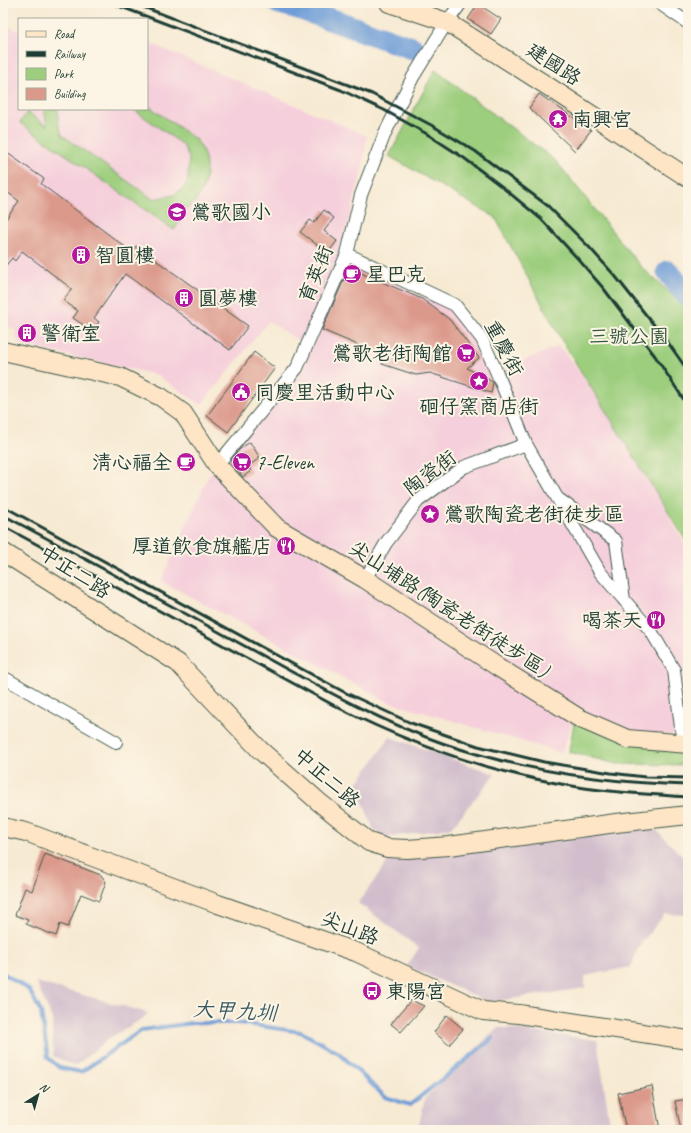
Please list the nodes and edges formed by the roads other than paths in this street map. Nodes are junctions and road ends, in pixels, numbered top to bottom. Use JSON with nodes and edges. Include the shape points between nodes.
{"nodes":[{"id":1,"x":389,"y":3,"type":"edge"},
{"id":2,"x":461,"y":3,"type":"edge"},
{"id":3,"x":659,"y":3,"type":"edge"},
{"id":4,"x":447,"y":22,"type":"junction"},
{"id":5,"x":688,"y":23,"type":"edge"},
{"id":6,"x":688,"y":178,"type":"edge"},
{"id":7,"x":347,"y":254,"type":"junction"},
{"id":8,"x":3,"y":351,"type":"edge"},
{"id":9,"x":526,"y":444,"type":"junction"},
{"id":10,"x":217,"y":465,"type":"junction"},
{"id":11,"x":557,"y":497,"type":"junction"},
{"id":12,"x":3,"y":552,"type":"edge"},
{"id":13,"x":366,"y":579,"type":"junction"},
{"id":14,"x":624,"y":600,"type":"junction"},
{"id":15,"x":3,"y":676,"type":"edge"},
{"id":16,"x":116,"y":742,"type":"dead end"},
{"id":17,"x":685,"y":744,"type":"edge"},
{"id":18,"x":688,"y":815,"type":"edge"},
{"id":19,"x":3,"y":826,"type":"edge"},
{"id":20,"x":688,"y":1040,"type":"edge"}],
"edges":[{"from":1,"to":4,"type":"main road","name":"建國路"},
{"from":2,"to":4,"type":"street"},
{"from":3,"to":5,"type":"street"},
{"from":4,"to":6,"type":"main road","name":"建國路"},
{"from":4,"to":7,"type":"street","name":"育英街","via":[[384,133],[360,195]]},
{"from":7,"to":9,"type":"street","name":"重慶街","via":[[455,305],[482,339]]},
{"from":7,"to":10,"type":"street","name":"育英街","via":[[297,368]]},
{"from":8,"to":10,"type":"main road","name":"尖山埔路(陶瓷老街徒步區)","via":[[120,377],[161,397],[183,413]]},
{"from":9,"to":11,"type":"street","name":"重慶街"},
{"from":9,"to":13,"type":"street","name":"陶瓷街","via":[[464,467],[418,501],[386,543]]},
{"from":10,"to":13,"type":"main road","name":"尖山埔路(陶瓷老街徒步區)","via":[[278,528]]},
{"from":11,"to":14,"type":"street","name":"重慶街","via":[[600,572]]},
{"from":11,"to":14,"type":"street","name":"重慶街","via":[[616,541]]},
{"from":12,"to":18,"type":"main road","name":"中正二路","via":[[178,663],[260,750],[369,842],[400,849],[449,846]]},
{"from":13,"to":17,"type":"main road","name":"尖山埔路(陶瓷老街徒步區)","via":[[498,668],[579,718],[627,739]]},
{"from":14,"to":17,"type":"street","name":"重慶街","via":[[651,631],[674,670]]},
{"from":15,"to":16,"type":"street"},
{"from":19,"to":20,"type":"main road","name":"尖山路","via":[[26,832],[218,904],[356,952],[483,1011],[519,1014]]}]}
